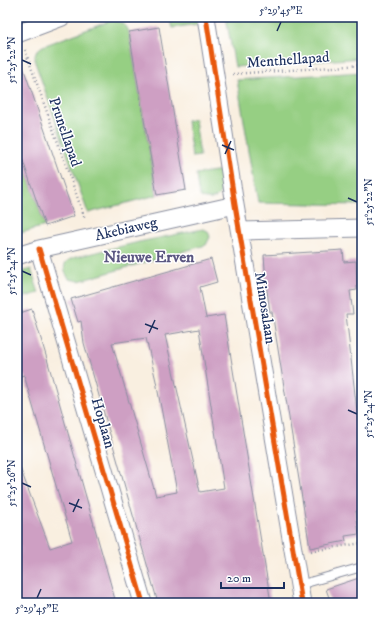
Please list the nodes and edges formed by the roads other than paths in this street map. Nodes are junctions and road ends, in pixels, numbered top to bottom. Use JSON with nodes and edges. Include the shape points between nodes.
{"nodes":[{"id":1,"x":206,"y":17,"type":"edge"},
{"id":2,"x":57,"y":18,"type":"edge"},
{"id":3,"x":18,"y":33,"type":"edge"},
{"id":4,"x":235,"y":205,"type":"junction"},
{"id":5,"x":362,"y":228,"type":"edge"},
{"id":6,"x":241,"y":231,"type":"junction"},
{"id":7,"x":39,"y":249,"type":"junction"},
{"id":8,"x":17,"y":256,"type":"edge"},
{"id":9,"x":362,"y":567,"type":"edge"},
{"id":10,"x":299,"y":584,"type":"junction"},
{"id":11,"x":143,"y":603,"type":"edge"},
{"id":12,"x":302,"y":603,"type":"edge"}],
"edges":[{"from":1,"to":4,"type":"street","name":"Mimosalaan"},
{"from":2,"to":3,"type":"street"},
{"from":4,"to":6,"type":"street","name":"Mimosalaan"},
{"from":4,"to":7,"type":"street","name":"Akebiaweg"},
{"from":5,"to":6,"type":"street"},
{"from":6,"to":10,"type":"street","name":"Mimosalaan"},
{"from":7,"to":8,"type":"street","name":"Akebiaweg"},
{"from":7,"to":11,"type":"street","name":"Hoplaan"},
{"from":9,"to":10,"type":"lane"},
{"from":10,"to":12,"type":"street","name":"Mimosalaan"}]}
